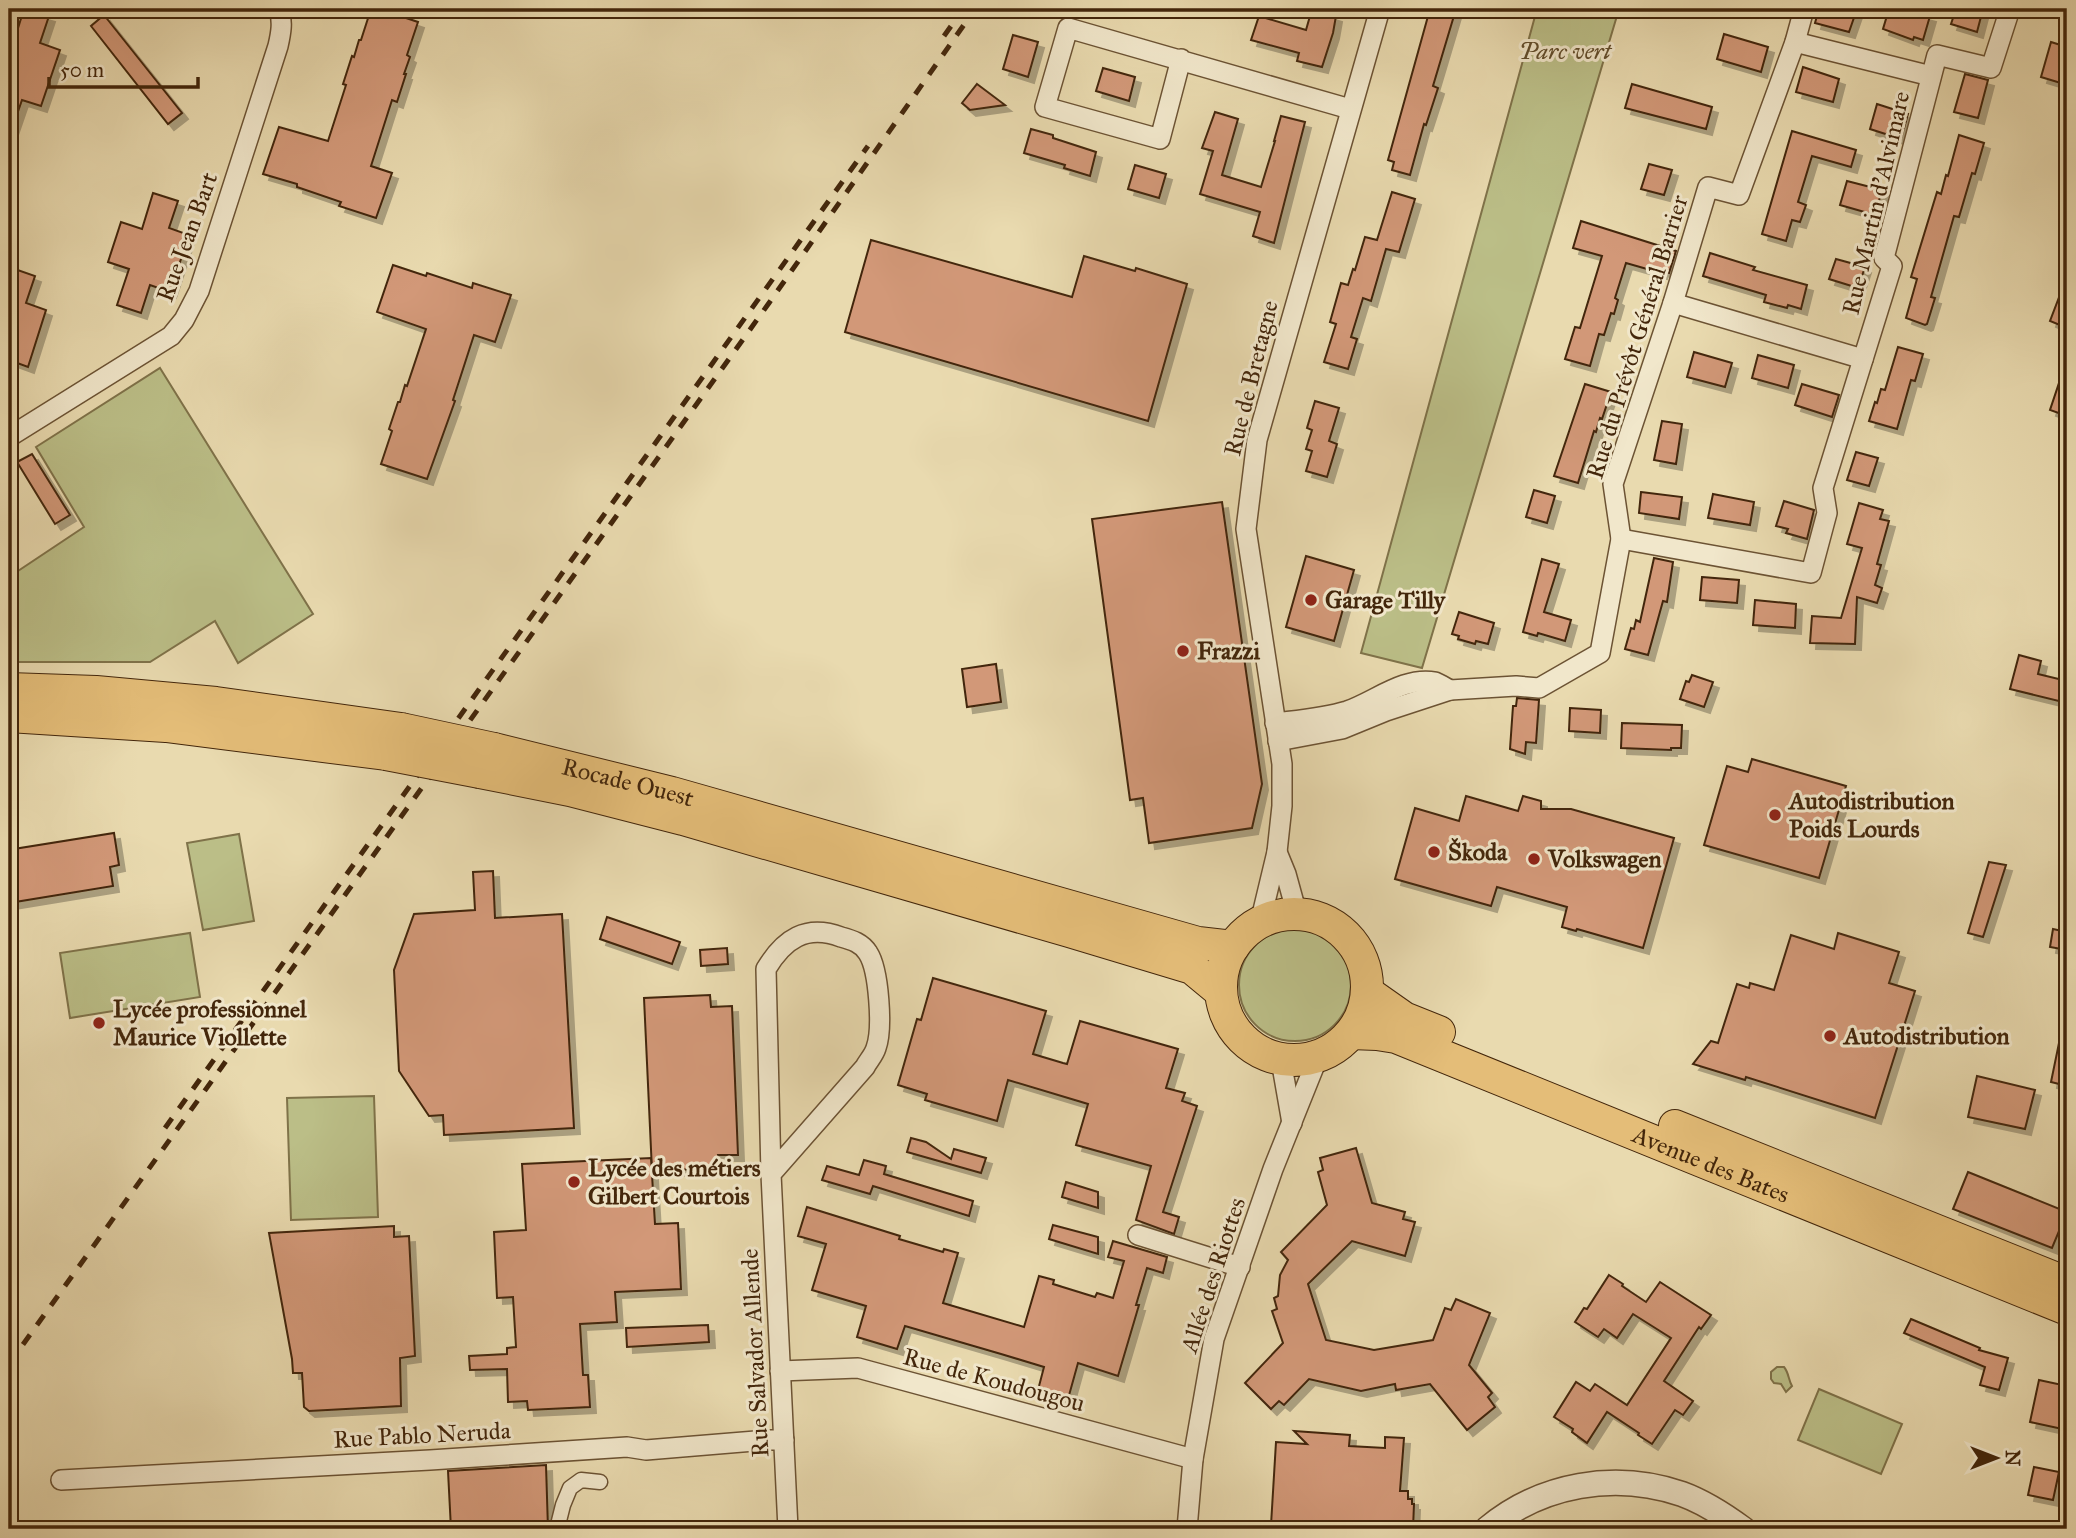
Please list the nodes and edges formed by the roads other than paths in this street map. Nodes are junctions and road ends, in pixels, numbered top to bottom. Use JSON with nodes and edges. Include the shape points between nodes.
{"nodes":[{"id":1,"x":279,"y":9,"type":"edge"},
{"id":2,"x":1380,"y":9,"type":"edge"},
{"id":3,"x":1804,"y":9,"type":"edge"},
{"id":4,"x":2010,"y":9,"type":"edge"},
{"id":5,"x":1795,"y":42,"type":"junction"},
{"id":6,"x":1181,"y":59,"type":"junction"},
{"id":7,"x":1931,"y":76,"type":"junction"},
{"id":8,"x":1350,"y":109,"type":"junction"},
{"id":9,"x":1673,"y":303,"type":"junction"},
{"id":10,"x":1863,"y":359,"type":"junction"},
{"id":11,"x":9,"y":437,"type":"edge"},
{"id":12,"x":1621,"y":539,"type":"junction"},
{"id":13,"x":9,"y":689,"type":"edge"},
{"id":14,"x":9,"y":716,"type":"edge"},
{"id":15,"x":1277,"y":732,"type":"junction"},
{"id":16,"x":394,"y":742,"type":"junction"},
{"id":17,"x":487,"y":760,"type":"junction"},
{"id":18,"x":1277,"y":852,"type":"junction"},
{"id":19,"x":1297,"y":914,"type":"junction"},
{"id":20,"x":1260,"y":923,"type":"junction"},
{"id":21,"x":1233,"y":947,"type":"junction"},
{"id":22,"x":1221,"y":992,"type":"junction"},
{"id":23,"x":1367,"y":992,"type":"junction"},
{"id":24,"x":1351,"y":1033,"type":"junction"},
{"id":25,"x":1318,"y":1057,"type":"junction"},
{"id":26,"x":1281,"y":1060,"type":"junction"},
{"id":27,"x":1293,"y":1124,"type":"junction"},
{"id":28,"x":771,"y":1174,"type":"junction"},
{"id":29,"x":1138,"y":1235,"type":"dead end"},
{"id":30,"x":1240,"y":1267,"type":"junction"},
{"id":31,"x":2067,"y":1283,"type":"edge"},
{"id":32,"x":2067,"y":1309,"type":"edge"},
{"id":33,"x":780,"y":1371,"type":"junction"},
{"id":34,"x":784,"y":1440,"type":"junction"},
{"id":35,"x":1193,"y":1459,"type":"junction"},
{"id":36,"x":61,"y":1480,"type":"dead end"},
{"id":37,"x":600,"y":1482,"type":"dead end"},
{"id":38,"x":557,"y":1529,"type":"edge"},
{"id":39,"x":788,"y":1529,"type":"edge"},
{"id":40,"x":1187,"y":1529,"type":"edge"},
{"id":41,"x":1487,"y":1529,"type":"edge"},
{"id":42,"x":1743,"y":1529,"type":"edge"}],
"edges":[{"from":1,"to":11,"type":"street","name":"Rue Jean Bart","via":[[282,30],[278,46],[199,291],[184,320],[171,336]]},
{"from":2,"to":8,"type":"street","name":"Rue de Bretagne"},
{"from":3,"to":5,"type":"street","name":"Rue du Prévôt Général Barrier"},
{"from":4,"to":7,"type":"street","name":"Rue Martin d'Alvimare","via":[[1992,68],[1937,55]]},
{"from":5,"to":7,"type":"street"},
{"from":5,"to":9,"type":"street","name":"Rue du Prévôt Général Barrier","via":[[1739,195],[1708,187]]},
{"from":6,"to":6,"type":"street","via":[[1068,28],[1045,107],[1160,139]]},
{"from":6,"to":8,"type":"street"},
{"from":7,"to":10,"type":"street","name":"Rue Martin d'Alvimare","via":[[1884,258],[1892,266]]},
{"from":8,"to":15,"type":"street","name":"Rue de Bretagne","via":[[1257,440],[1247,519]]},
{"from":9,"to":10,"type":"street"},
{"from":9,"to":12,"type":"street","name":"Rue du Prévôt Général Barrier","via":[[1612,484]]},
{"from":10,"to":12,"type":"street","name":"Rue Martin d'Alvimare","via":[[1823,488],[1827,513],[1811,573]]},
{"from":12,"to":15,"type":"street","name":"Rue du Prévôt Général Barrier","via":[[1600,653],[1539,688],[1450,690],[1342,729]]},
{"from":13,"to":16,"type":"main road","name":"Rocade Ouest","via":[[216,703]]},
{"from":14,"to":16,"type":"main road","name":"Rocade Ouest"},
{"from":15,"to":18,"type":"street","name":"Rue de Bretagne","via":[[1282,806]]},
{"from":16,"to":17,"type":"main road","name":"Rocade Ouest","bridge":true},
{"from":17,"to":21,"type":"main road","name":"Rocade Ouest","via":[[672,793],[1198,943]]},
{"from":17,"to":22,"type":"main road","name":"Rocade Ouest","via":[[570,790],[1192,968]]},
{"from":18,"to":19,"type":"street","name":"Rue de Bretagne"},
{"from":18,"to":20,"type":"street","name":"Rue de Bretagne"},
{"from":19,"to":20,"type":"main road"},
{"from":19,"to":23,"type":"main road","via":[[1340,930],[1356,948],[1365,969]]},
{"from":20,"to":21,"type":"main road"},
{"from":21,"to":22,"type":"main road"},
{"from":22,"to":26,"type":"main road","via":[[1225,1011],[1247,1043]]},
{"from":23,"to":24,"type":"main road"},
{"from":23,"to":31,"type":"main road","name":"Avenue des Bates","via":[[1404,1018]]},
{"from":24,"to":25,"type":"main road"},
{"from":24,"to":32,"type":"main road","name":"Avenue des Bates","via":[[1396,1037]]},
{"from":25,"to":26,"type":"main road"},
{"from":25,"to":27,"type":"street","name":"Allée des Riottes"},
{"from":26,"to":27,"type":"street"},
{"from":27,"to":30,"type":"street","name":"Allée des Riottes"},
{"from":28,"to":28,"type":"street","name":"Rue Salvador Allende","via":[[766,969],[787,942],[802,934],[834,934],[858,942],[869,954],[879,1004],[876,1048],[865,1067]]},
{"from":28,"to":33,"type":"street","name":"Rue Salvador Allende"},
{"from":29,"to":30,"type":"street"},
{"from":30,"to":35,"type":"street","name":"Allée des Riottes","via":[[1214,1339]]},
{"from":33,"to":34,"type":"street","name":"Rue Salvador Allende"},
{"from":33,"to":35,"type":"street","name":"Rue de Koudougou","via":[[858,1368]]},
{"from":34,"to":36,"type":"street","name":"Rue Pablo Neruda"},
{"from":34,"to":39,"type":"street","name":"Rue Salvador Allende"},
{"from":35,"to":40,"type":"street","name":"Allée des Riottes"},
{"from":37,"to":38,"type":"street","via":[[581,1480],[570,1488]]},
{"from":41,"to":42,"type":"street","via":[[1554,1490],[1607,1483],[1682,1494]]}]}
